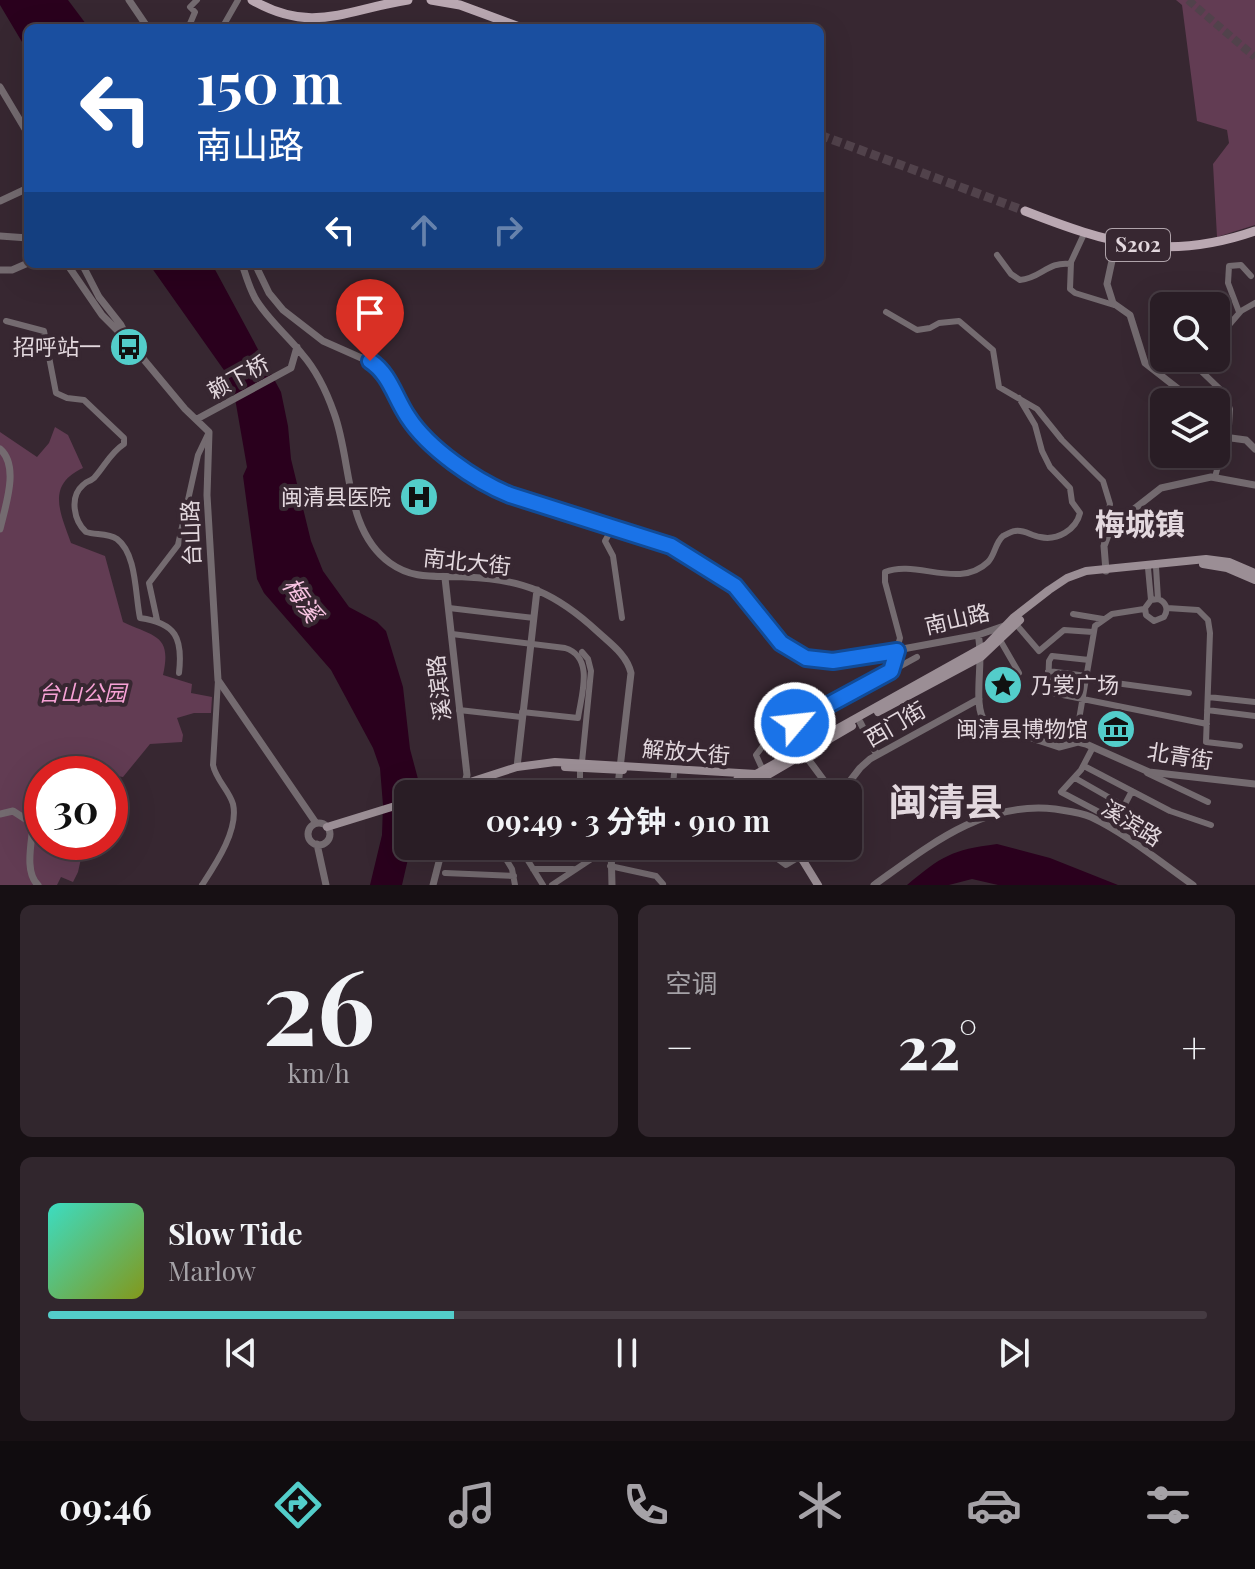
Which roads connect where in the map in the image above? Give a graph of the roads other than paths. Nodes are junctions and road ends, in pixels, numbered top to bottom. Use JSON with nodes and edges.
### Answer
{"nodes":[{"id":1,"x":129,"y":0,"type":"edge"},
{"id":2,"x":197,"y":0,"type":"edge"},
{"id":3,"x":238,"y":0,"type":"edge"},
{"id":4,"x":252,"y":0,"type":"edge"},
{"id":5,"x":408,"y":0,"type":"edge"},
{"id":6,"x":431,"y":0,"type":"edge"},
{"id":7,"x":145,"y":24,"type":"edge"},
{"id":8,"x":190,"y":24,"type":"edge"},
{"id":9,"x":224,"y":24,"type":"edge"},
{"id":10,"x":511,"y":24,"type":"edge"},
{"id":11,"x":0,"y":87,"type":"edge"},
{"id":12,"x":24,"y":127,"type":"edge"},
{"id":13,"x":24,"y":190,"type":"edge"},
{"id":14,"x":0,"y":201,"type":"edge"},
{"id":15,"x":1025,"y":211,"type":"tunnel mouth"},
{"id":16,"x":1255,"y":231,"type":"edge"},
{"id":17,"x":1084,"y":234,"type":"junction"},
{"id":18,"x":0,"y":236,"type":"edge"},
{"id":19,"x":24,"y":238,"type":"edge"},
{"id":20,"x":1116,"y":242,"type":"junction"},
{"id":21,"x":997,"y":255,"type":"dead end"},
{"id":22,"x":1071,"y":264,"type":"junction"},
{"id":23,"x":24,"y":265,"type":"edge"},
{"id":24,"x":70,"y":268,"type":"edge"},
{"id":25,"x":84,"y":268,"type":"edge"},
{"id":26,"x":244,"y":268,"type":"edge"},
{"id":27,"x":257,"y":268,"type":"edge"},
{"id":28,"x":0,"y":270,"type":"edge"},
{"id":29,"x":1251,"y":276,"type":"dead end"},
{"id":30,"x":1255,"y":303,"type":"edge"},
{"id":31,"x":1114,"y":305,"type":"junction"},
{"id":32,"x":886,"y":312,"type":"dead end"},
{"id":33,"x":1239,"y":312,"type":"junction"},
{"id":34,"x":6,"y":321,"type":"dead end"},
{"id":35,"x":1230,"y":323,"type":"edge"},
{"id":36,"x":130,"y":343,"type":"junction"},
{"id":37,"x":297,"y":347,"type":"junction"},
{"id":38,"x":311,"y":365,"type":"junction"},
{"id":39,"x":288,"y":369,"type":"junction"},
{"id":40,"x":1202,"y":372,"type":"edge"},
{"id":41,"x":1177,"y":388,"type":"edge"},
{"id":42,"x":1219,"y":388,"type":"edge"},
{"id":43,"x":1019,"y":398,"type":"junction"},
{"id":44,"x":197,"y":419,"type":"junction"},
{"id":45,"x":209,"y":432,"type":"junction"},
{"id":46,"x":1230,"y":439,"type":"edge"},
{"id":47,"x":0,"y":449,"type":"edge"},
{"id":48,"x":1255,"y":449,"type":"edge"},
{"id":49,"x":1218,"y":468,"type":"edge"},
{"id":50,"x":1215,"y":477,"type":"junction"},
{"id":51,"x":1255,"y":485,"type":"edge"},
{"id":52,"x":613,"y":527,"type":"junction"},
{"id":53,"x":0,"y":529,"type":"edge"},
{"id":54,"x":1104,"y":546,"type":"junction"},
{"id":55,"x":1152,"y":568,"type":"junction"},
{"id":56,"x":1106,"y":570,"type":"junction"},
{"id":57,"x":1255,"y":573,"type":"edge"},
{"id":58,"x":445,"y":578,"type":"junction"},
{"id":59,"x":1255,"y":580,"type":"edge"},
{"id":60,"x":537,"y":590,"type":"junction"},
{"id":61,"x":1154,"y":599,"type":"junction"},
{"id":62,"x":449,"y":608,"type":"junction"},
{"id":63,"x":1167,"y":608,"type":"junction"},
{"id":64,"x":1144,"y":609,"type":"junction"},
{"id":65,"x":1073,"y":614,"type":"dead end"},
{"id":66,"x":534,"y":618,"type":"junction"},
{"id":67,"x":622,"y":618,"type":"dead end"},
{"id":68,"x":1103,"y":619,"type":"junction"},
{"id":69,"x":157,"y":620,"type":"junction"},
{"id":70,"x":1015,"y":623,"type":"junction"},
{"id":71,"x":1004,"y":626,"type":"junction"},
{"id":72,"x":1093,"y":632,"type":"junction"},
{"id":73,"x":452,"y":634,"type":"junction"},
{"id":74,"x":978,"y":635,"type":"junction"},
{"id":75,"x":1000,"y":640,"type":"junction"},
{"id":76,"x":530,"y":644,"type":"junction"},
{"id":77,"x":897,"y":651,"type":"junction"},
{"id":78,"x":582,"y":652,"type":"dead end"},
{"id":79,"x":981,"y":653,"type":"junction"},
{"id":80,"x":917,"y":657,"type":"dead end"},
{"id":81,"x":1089,"y":660,"type":"junction"},
{"id":82,"x":891,"y":671,"type":"junction"},
{"id":83,"x":1048,"y":671,"type":"junction"},
{"id":84,"x":179,"y":673,"type":"dead end"},
{"id":85,"x":1019,"y":673,"type":"dead end"},
{"id":86,"x":1086,"y":678,"type":"junction"},
{"id":87,"x":218,"y":680,"type":"junction"},
{"id":88,"x":1189,"y":693,"type":"dead end"},
{"id":89,"x":1208,"y":697,"type":"junction"},
{"id":90,"x":979,"y":699,"type":"junction"},
{"id":91,"x":1084,"y":699,"type":"junction"},
{"id":92,"x":1255,"y":702,"type":"edge"},
{"id":93,"x":459,"y":710,"type":"junction"},
{"id":94,"x":1207,"y":710,"type":"junction"},
{"id":95,"x":522,"y":714,"type":"junction"},
{"id":96,"x":1255,"y":716,"type":"edge"},
{"id":97,"x":860,"y":722,"type":"junction"},
{"id":98,"x":1207,"y":724,"type":"junction"},
{"id":99,"x":1075,"y":743,"type":"junction"},
{"id":100,"x":1240,"y":746,"type":"dead end"},
{"id":101,"x":1093,"y":747,"type":"junction"},
{"id":102,"x":805,"y":755,"type":"junction"},
{"id":103,"x":877,"y":755,"type":"junction"},
{"id":104,"x":581,"y":764,"type":"junction"},
{"id":105,"x":761,"y":766,"type":"dead end"},
{"id":106,"x":1084,"y":766,"type":"junction"},
{"id":107,"x":517,"y":767,"type":"junction"},
{"id":108,"x":621,"y":767,"type":"junction"},
{"id":109,"x":1137,"y":768,"type":"junction"},
{"id":110,"x":674,"y":774,"type":"junction"},
{"id":111,"x":753,"y":778,"type":"junction"},
{"id":112,"x":1075,"y":778,"type":"junction"},
{"id":113,"x":466,"y":780,"type":"edge"},
{"id":114,"x":486,"y":780,"type":"edge"},
{"id":115,"x":496,"y":780,"type":"edge"},
{"id":116,"x":580,"y":780,"type":"edge"},
{"id":117,"x":619,"y":780,"type":"edge"},
{"id":118,"x":673,"y":780,"type":"edge"},
{"id":119,"x":826,"y":780,"type":"edge"},
{"id":120,"x":849,"y":780,"type":"edge"},
{"id":121,"x":1255,"y":784,"type":"edge"},
{"id":122,"x":1132,"y":791,"type":"junction"},
{"id":123,"x":1208,"y":802,"type":"dead end"},
{"id":124,"x":1124,"y":806,"type":"junction"},
{"id":125,"x":394,"y":808,"type":"edge"},
{"id":126,"x":0,"y":814,"type":"edge"},
{"id":127,"x":316,"y":823,"type":"junction"},
{"id":128,"x":1211,"y":825,"type":"dead end"},
{"id":129,"x":328,"y":829,"type":"junction"},
{"id":130,"x":317,"y":844,"type":"junction"},
{"id":131,"x":439,"y":860,"type":"edge"},
{"id":132,"x":507,"y":860,"type":"edge"},
{"id":133,"x":528,"y":860,"type":"edge"},
{"id":134,"x":590,"y":860,"type":"edge"},
{"id":135,"x":610,"y":860,"type":"edge"},
{"id":136,"x":803,"y":860,"type":"edge"},
{"id":137,"x":610,"y":866,"type":"junction"},
{"id":138,"x":533,"y":869,"type":"junction"},
{"id":139,"x":577,"y":869,"type":"junction"},
{"id":140,"x":445,"y":873,"type":"dead end"},
{"id":141,"x":514,"y":876,"type":"junction"},
{"id":142,"x":663,"y":884,"type":"edge"},
{"id":143,"x":38,"y":885,"type":"edge"},
{"id":144,"x":202,"y":885,"type":"edge"},
{"id":145,"x":326,"y":885,"type":"edge"},
{"id":146,"x":433,"y":885,"type":"edge"},
{"id":147,"x":515,"y":885,"type":"edge"},
{"id":148,"x":543,"y":885,"type":"edge"},
{"id":149,"x":552,"y":885,"type":"edge"},
{"id":150,"x":612,"y":885,"type":"edge"},
{"id":151,"x":818,"y":885,"type":"edge"},
{"id":152,"x":874,"y":885,"type":"edge"},
{"id":153,"x":1193,"y":885,"type":"edge"}],
"edges":[{"from":1,"to":7,"type":"street"},
{"from":2,"to":8,"type":"street"},
{"from":3,"to":9,"type":"street"},
{"from":4,"to":5,"type":"main road"},
{"from":6,"to":10,"type":"main road"},
{"from":11,"to":12,"type":"street"},
{"from":13,"to":14,"type":"street"},
{"from":15,"to":17,"type":"main road","number":"S202"},
{"from":16,"to":20,"type":"main road","number":"S202"},
{"from":17,"to":20,"type":"main road","number":"S202"},
{"from":17,"to":22,"type":"street"},
{"from":18,"to":19,"type":"street"},
{"from":20,"to":31,"type":"street"},
{"from":21,"to":22,"type":"street"},
{"from":22,"to":31,"type":"street"},
{"from":23,"to":28,"type":"street"},
{"from":24,"to":36,"type":"street"},
{"from":25,"to":36,"type":"street"},
{"from":26,"to":37,"type":"street","name":"南北大街"},
{"from":27,"to":52,"type":"street","name":"南山路"},
{"from":29,"to":33,"type":"street"},
{"from":30,"to":33,"type":"street"},
{"from":31,"to":41,"type":"street"},
{"from":32,"to":43,"type":"street"},
{"from":33,"to":35,"type":"street"},
{"from":34,"to":69,"type":"street"},
{"from":36,"to":44,"type":"street"},
{"from":37,"to":38,"type":"street","name":"南北大街"},
{"from":37,"to":39,"type":"street"},
{"from":38,"to":39,"type":"street"},
{"from":38,"to":58,"type":"street","name":"南北大街"},
{"from":39,"to":44,"type":"street","name":"赖下桥"},
{"from":40,"to":42,"type":"street"},
{"from":43,"to":54,"type":"street"},
{"from":43,"to":77,"type":"street"},
{"from":44,"to":45,"type":"street"},
{"from":45,"to":69,"type":"street"},
{"from":45,"to":87,"type":"street","name":"台山路"},
{"from":46,"to":48,"type":"street"},
{"from":47,"to":53,"type":"street"},
{"from":49,"to":50,"type":"street"},
{"from":50,"to":51,"type":"street"},
{"from":50,"to":54,"type":"street"},
{"from":52,"to":67,"type":"street"},
{"from":52,"to":77,"type":"street","name":"南山路"},
{"from":54,"to":56,"type":"street"},
{"from":55,"to":56,"type":"main road","name":"解放大街"},
{"from":55,"to":59,"type":"main road","name":"解放大街"},
{"from":55,"to":61,"type":"street"},
{"from":56,"to":57,"type":"main road","name":"解放大街"},
{"from":56,"to":70,"type":"main road","name":"解放大街"},
{"from":56,"to":71,"type":"main road","name":"解放大街"},
{"from":58,"to":60,"type":"street","name":"南北大街"},
{"from":58,"to":62,"type":"street","name":"溪滨路"},
{"from":60,"to":66,"type":"street"},
{"from":60,"to":108,"type":"street","name":"南北大街"},
{"from":61,"to":63,"type":"street"},
{"from":61,"to":64,"type":"street"},
{"from":62,"to":66,"type":"street"},
{"from":62,"to":73,"type":"street","name":"溪滨路"},
{"from":63,"to":64,"type":"street"},
{"from":63,"to":89,"type":"street"},
{"from":64,"to":68,"type":"street"},
{"from":65,"to":68,"type":"street"},
{"from":66,"to":76,"type":"street"},
{"from":68,"to":72,"type":"street"},
{"from":69,"to":84,"type":"street"},
{"from":70,"to":72,"type":"street"},
{"from":70,"to":75,"type":"main road","name":"解放大街"},
{"from":71,"to":74,"type":"street","name":"南山路"},
{"from":71,"to":79,"type":"main road","name":"解放大街"},
{"from":72,"to":81,"type":"street"},
{"from":73,"to":76,"type":"street"},
{"from":73,"to":93,"type":"street","name":"溪滨路"},
{"from":74,"to":77,"type":"street","name":"南山路"},
{"from":74,"to":79,"type":"street"},
{"from":75,"to":79,"type":"main road","name":"解放大街"},
{"from":75,"to":85,"type":"street"},
{"from":76,"to":95,"type":"street"},
{"from":76,"to":95,"type":"street"},
{"from":77,"to":82,"type":"street"},
{"from":78,"to":104,"type":"street"},
{"from":79,"to":90,"type":"street"},
{"from":79,"to":97,"type":"main road","name":"解放大街"},
{"from":79,"to":111,"type":"main road","name":"解放大街"},
{"from":80,"to":82,"type":"street"},
{"from":81,"to":83,"type":"street"},
{"from":81,"to":86,"type":"street"},
{"from":82,"to":105,"type":"street"},
{"from":83,"to":86,"type":"street"},
{"from":83,"to":91,"type":"street"},
{"from":86,"to":88,"type":"street"},
{"from":86,"to":91,"type":"street"},
{"from":87,"to":127,"type":"street"},
{"from":87,"to":144,"type":"street"},
{"from":89,"to":92,"type":"street"},
{"from":89,"to":94,"type":"street"},
{"from":90,"to":99,"type":"street","name":"北青街"},
{"from":90,"to":103,"type":"street","name":"西门街"},
{"from":91,"to":98,"type":"street"},
{"from":91,"to":99,"type":"street"},
{"from":93,"to":95,"type":"street"},
{"from":93,"to":113,"type":"street","name":"溪滨路"},
{"from":94,"to":96,"type":"street"},
{"from":94,"to":98,"type":"street"},
{"from":95,"to":107,"type":"street"},
{"from":97,"to":102,"type":"main road","name":"解放大街"},
{"from":97,"to":103,"type":"street"},
{"from":98,"to":100,"type":"street"},
{"from":99,"to":101,"type":"street","name":"北青街"},
{"from":101,"to":106,"type":"street"},
{"from":101,"to":109,"type":"street","name":"北青街"},
{"from":102,"to":111,"type":"main road","name":"解放大街"},
{"from":102,"to":119,"type":"street"},
{"from":103,"to":120,"type":"street","name":"西门街"},
{"from":104,"to":107,"type":"main road","name":"解放大街"},
{"from":104,"to":108,"type":"main road","name":"解放大街"},
{"from":104,"to":115,"type":"main road","name":"解放大街"},
{"from":104,"to":116,"type":"street"},
{"from":106,"to":112,"type":"street"},
{"from":106,"to":122,"type":"street"},
{"from":107,"to":114,"type":"main road","name":"解放大街"},
{"from":108,"to":110,"type":"main road","name":"解放大街"},
{"from":108,"to":111,"type":"main road","name":"解放大街"},
{"from":108,"to":117,"type":"street","name":"南北大街"},
{"from":109,"to":121,"type":"street","name":"北青街"},
{"from":109,"to":123,"type":"street"},
{"from":110,"to":111,"type":"main road","name":"解放大街"},
{"from":110,"to":118,"type":"street"},
{"from":112,"to":124,"type":"street"},
{"from":112,"to":124,"type":"street"},
{"from":122,"to":124,"type":"street"},
{"from":122,"to":128,"type":"street"},
{"from":125,"to":129,"type":"main road"},
{"from":126,"to":143,"type":"street"},
{"from":127,"to":129,"type":"street"},
{"from":127,"to":130,"type":"street"},
{"from":129,"to":130,"type":"street"},
{"from":130,"to":145,"type":"street"},
{"from":131,"to":146,"type":"street"},
{"from":132,"to":141,"type":"street"},
{"from":133,"to":138,"type":"street"},
{"from":134,"to":139,"type":"street"},
{"from":135,"to":137,"type":"street"},
{"from":136,"to":151,"type":"main road"},
{"from":137,"to":142,"type":"street"},
{"from":137,"to":150,"type":"street"},
{"from":138,"to":139,"type":"street"},
{"from":138,"to":148,"type":"street"},
{"from":139,"to":149,"type":"street"},
{"from":140,"to":141,"type":"street"},
{"from":141,"to":147,"type":"street"},
{"from":152,"to":153,"type":"street","name":"溪滨路"}]}
